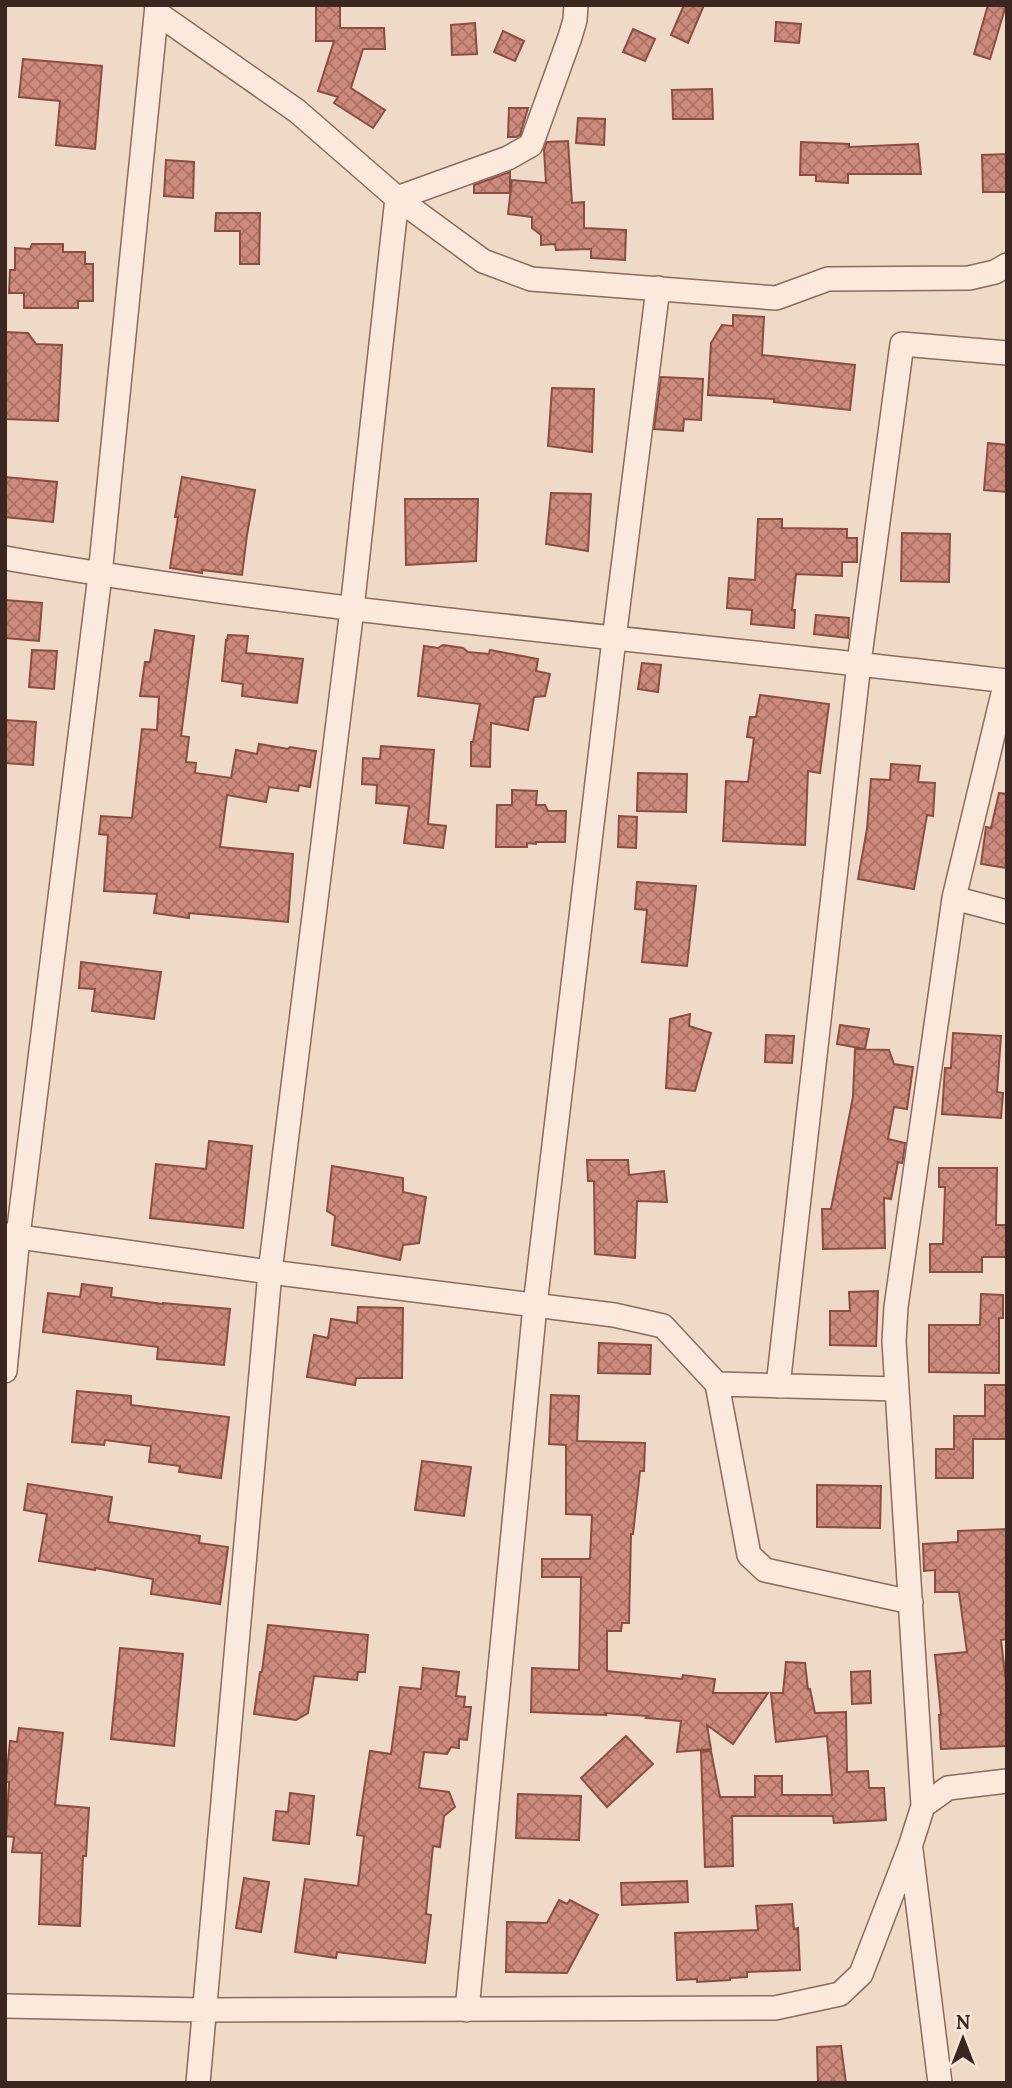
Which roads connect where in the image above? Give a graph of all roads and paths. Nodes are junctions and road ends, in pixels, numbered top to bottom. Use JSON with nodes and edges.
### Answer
{"nodes":[{"id":1,"x":576,"y":5,"type":"edge"},
{"id":2,"x":157,"y":9,"type":"edge"},
{"id":3,"x":397,"y":198,"type":"junction"},
{"id":4,"x":1007,"y":265,"type":"edge"},
{"id":5,"x":658,"y":288,"type":"junction"},
{"id":6,"x":1007,"y":353,"type":"edge"},
{"id":7,"x":5,"y":558,"type":"edge"},
{"id":8,"x":100,"y":575,"type":"junction"},
{"id":9,"x":352,"y":609,"type":"junction"},
{"id":10,"x":614,"y":639,"type":"junction"},
{"id":11,"x":859,"y":663,"type":"junction"},
{"id":12,"x":1006,"y":681,"type":"edge"},
{"id":13,"x":954,"y":898,"type":"junction"},
{"id":14,"x":1007,"y":912,"type":"edge"},
{"id":15,"x":11,"y":1236,"type":"edge"},
{"id":16,"x":270,"y":1272,"type":"junction"},
{"id":17,"x":535,"y":1305,"type":"junction"},
{"id":18,"x":5,"y":1371,"type":"edge"},
{"id":19,"x":717,"y":1384,"type":"junction"},
{"id":20,"x":778,"y":1386,"type":"junction"},
{"id":21,"x":897,"y":1390,"type":"junction"},
{"id":22,"x":911,"y":1602,"type":"junction"},
{"id":23,"x":1007,"y":1781,"type":"edge"},
{"id":24,"x":923,"y":1806,"type":"junction"},
{"id":25,"x":910,"y":1847,"type":"junction"},
{"id":26,"x":5,"y":2006,"type":"edge"},
{"id":27,"x":204,"y":2010,"type":"junction"},
{"id":28,"x":467,"y":2010,"type":"junction"},
{"id":29,"x":198,"y":2083,"type":"edge"},
{"id":30,"x":940,"y":2083,"type":"edge"}],
"edges":[{"from":1,"to":3,"type":"street"},
{"from":2,"to":3,"type":"street"},
{"from":2,"to":8,"type":"street"},
{"from":3,"to":5,"type":"street"},
{"from":3,"to":9,"type":"street"},
{"from":4,"to":5,"type":"street"},
{"from":5,"to":10,"type":"street"},
{"from":6,"to":11,"type":"street"},
{"from":7,"to":8,"type":"street"},
{"from":8,"to":9,"type":"street"},
{"from":8,"to":15,"type":"street"},
{"from":9,"to":10,"type":"street"},
{"from":9,"to":16,"type":"street"},
{"from":10,"to":11,"type":"street"},
{"from":10,"to":17,"type":"street"},
{"from":11,"to":12,"type":"street"},
{"from":11,"to":20,"type":"street"},
{"from":12,"to":13,"type":"street"},
{"from":13,"to":14,"type":"street"},
{"from":13,"to":21,"type":"street"},
{"from":15,"to":16,"type":"street"},
{"from":15,"to":18,"type":"street"},
{"from":16,"to":17,"type":"street"},
{"from":16,"to":27,"type":"street"},
{"from":17,"to":19,"type":"street"},
{"from":17,"to":28,"type":"street"},
{"from":19,"to":20,"type":"street"},
{"from":19,"to":22,"type":"street"},
{"from":20,"to":21,"type":"street"},
{"from":21,"to":22,"type":"street"},
{"from":22,"to":24,"type":"street"},
{"from":23,"to":24,"type":"street"},
{"from":24,"to":25,"type":"street"},
{"from":25,"to":28,"type":"street"},
{"from":25,"to":30,"type":"street"},
{"from":26,"to":27,"type":"street"},
{"from":27,"to":28,"type":"street"},
{"from":27,"to":29,"type":"street"}]}
